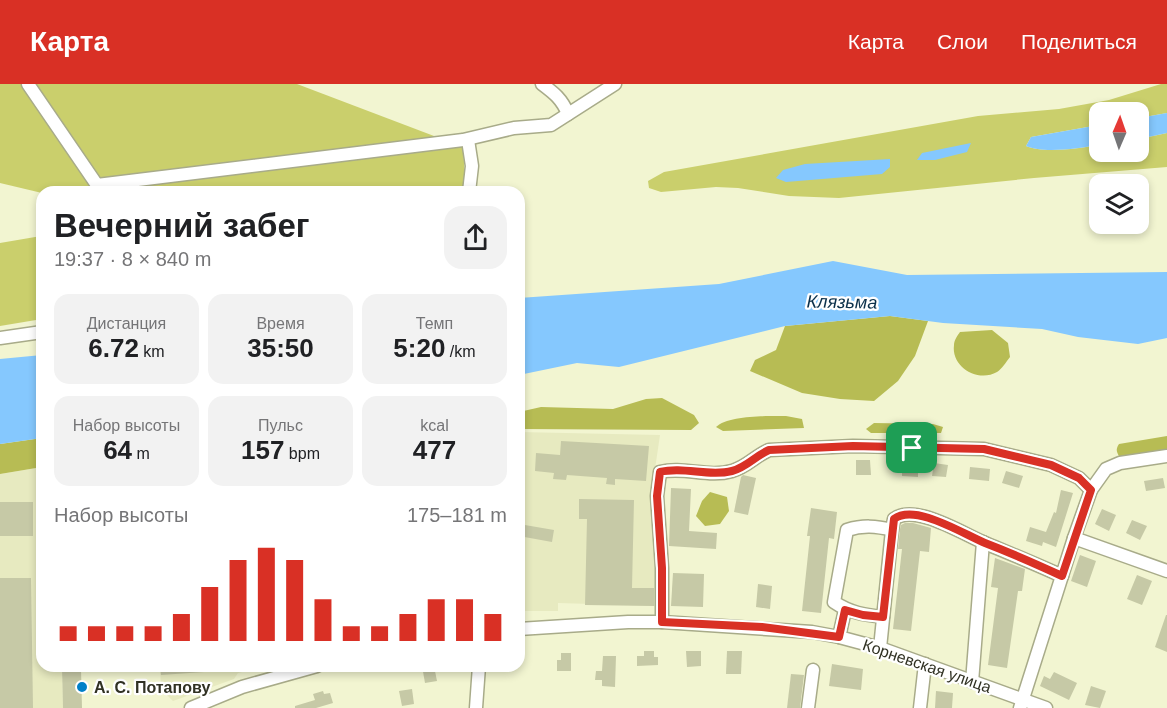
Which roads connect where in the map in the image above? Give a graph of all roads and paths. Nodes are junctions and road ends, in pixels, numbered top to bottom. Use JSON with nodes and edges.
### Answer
{"nodes":[{"id":1,"x":28,"y":84,"type":"edge"},
{"id":2,"x":542,"y":84,"type":"edge"},
{"id":3,"x":615,"y":84,"type":"edge"},
{"id":4,"x":568,"y":114,"type":"junction"},
{"id":5,"x":466,"y":140,"type":"junction"},
{"id":6,"x":96,"y":186,"type":"edge"},
{"id":7,"x":112,"y":186,"type":"edge"},
{"id":8,"x":470,"y":186,"type":"edge"},
{"id":9,"x":36,"y":333,"type":"edge"},
{"id":10,"x":0,"y":338,"type":"edge"},
{"id":11,"x":1167,"y":456,"type":"edge"},
{"id":12,"x":1091,"y":490,"type":"junction"},
{"id":13,"x":892,"y":530,"type":"junction"},
{"id":14,"x":1074,"y":538,"type":"junction"},
{"id":15,"x":983,"y":542,"type":"junction"},
{"id":16,"x":1167,"y":571,"type":"edge"},
{"id":17,"x":1062,"y":576,"type":"junction"},
{"id":18,"x":845,"y":610,"type":"junction"},
{"id":19,"x":883,"y":617,"type":"junction"},
{"id":20,"x":662,"y":622,"type":"junction"},
{"id":21,"x":525,"y":629,"type":"edge"},
{"id":22,"x":839,"y":637,"type":"junction"},
{"id":23,"x":880,"y":648,"type":"junction"},
{"id":24,"x":925,"y":664,"type":"junction"},
{"id":25,"x":813,"y":670,"type":"dead end"},
{"id":26,"x":296,"y":672,"type":"edge"},
{"id":27,"x":479,"y":672,"type":"edge"},
{"id":28,"x":972,"y":682,"type":"junction"},
{"id":29,"x":1022,"y":704,"type":"edge"},
{"id":30,"x":191,"y":708,"type":"edge"},
{"id":31,"x":476,"y":708,"type":"edge"},
{"id":32,"x":808,"y":708,"type":"edge"},
{"id":33,"x":920,"y":708,"type":"edge"},
{"id":34,"x":1046,"y":708,"type":"edge"}],
"edges":[{"from":1,"to":6,"type":"street"},
{"from":2,"to":4,"type":"street"},
{"from":3,"to":4,"type":"street"},
{"from":4,"to":5,"type":"street"},
{"from":5,"to":7,"type":"street"},
{"from":5,"to":8,"type":"street"},
{"from":9,"to":10,"type":"street"},
{"from":11,"to":12,"type":"street"},
{"from":12,"to":14,"type":"street"},
{"from":12,"to":20,"type":"street"},
{"from":13,"to":15,"type":"street"},
{"from":13,"to":18,"type":"street"},
{"from":13,"to":19,"type":"street"},
{"from":14,"to":16,"type":"street"},
{"from":14,"to":17,"type":"street"},
{"from":15,"to":17,"type":"street"},
{"from":15,"to":28,"type":"street"},
{"from":17,"to":29,"type":"street"},
{"from":18,"to":19,"type":"street"},
{"from":18,"to":22,"type":"street"},
{"from":19,"to":23,"type":"street"},
{"from":20,"to":21,"type":"street","name":"Корневская улица"},
{"from":20,"to":22,"type":"street","name":"Корневская улица"},
{"from":22,"to":23,"type":"street","name":"Корневская улица"},
{"from":23,"to":24,"type":"street","name":"Корневская улица"},
{"from":24,"to":28,"type":"street","name":"Корневская улица"},
{"from":24,"to":33,"type":"street"},
{"from":25,"to":32,"type":"street"},
{"from":26,"to":30,"type":"street"},
{"from":27,"to":31,"type":"street"},
{"from":28,"to":29,"type":"street","name":"Корневская улица"},
{"from":29,"to":34,"type":"street","name":"Корневская улица"}]}
